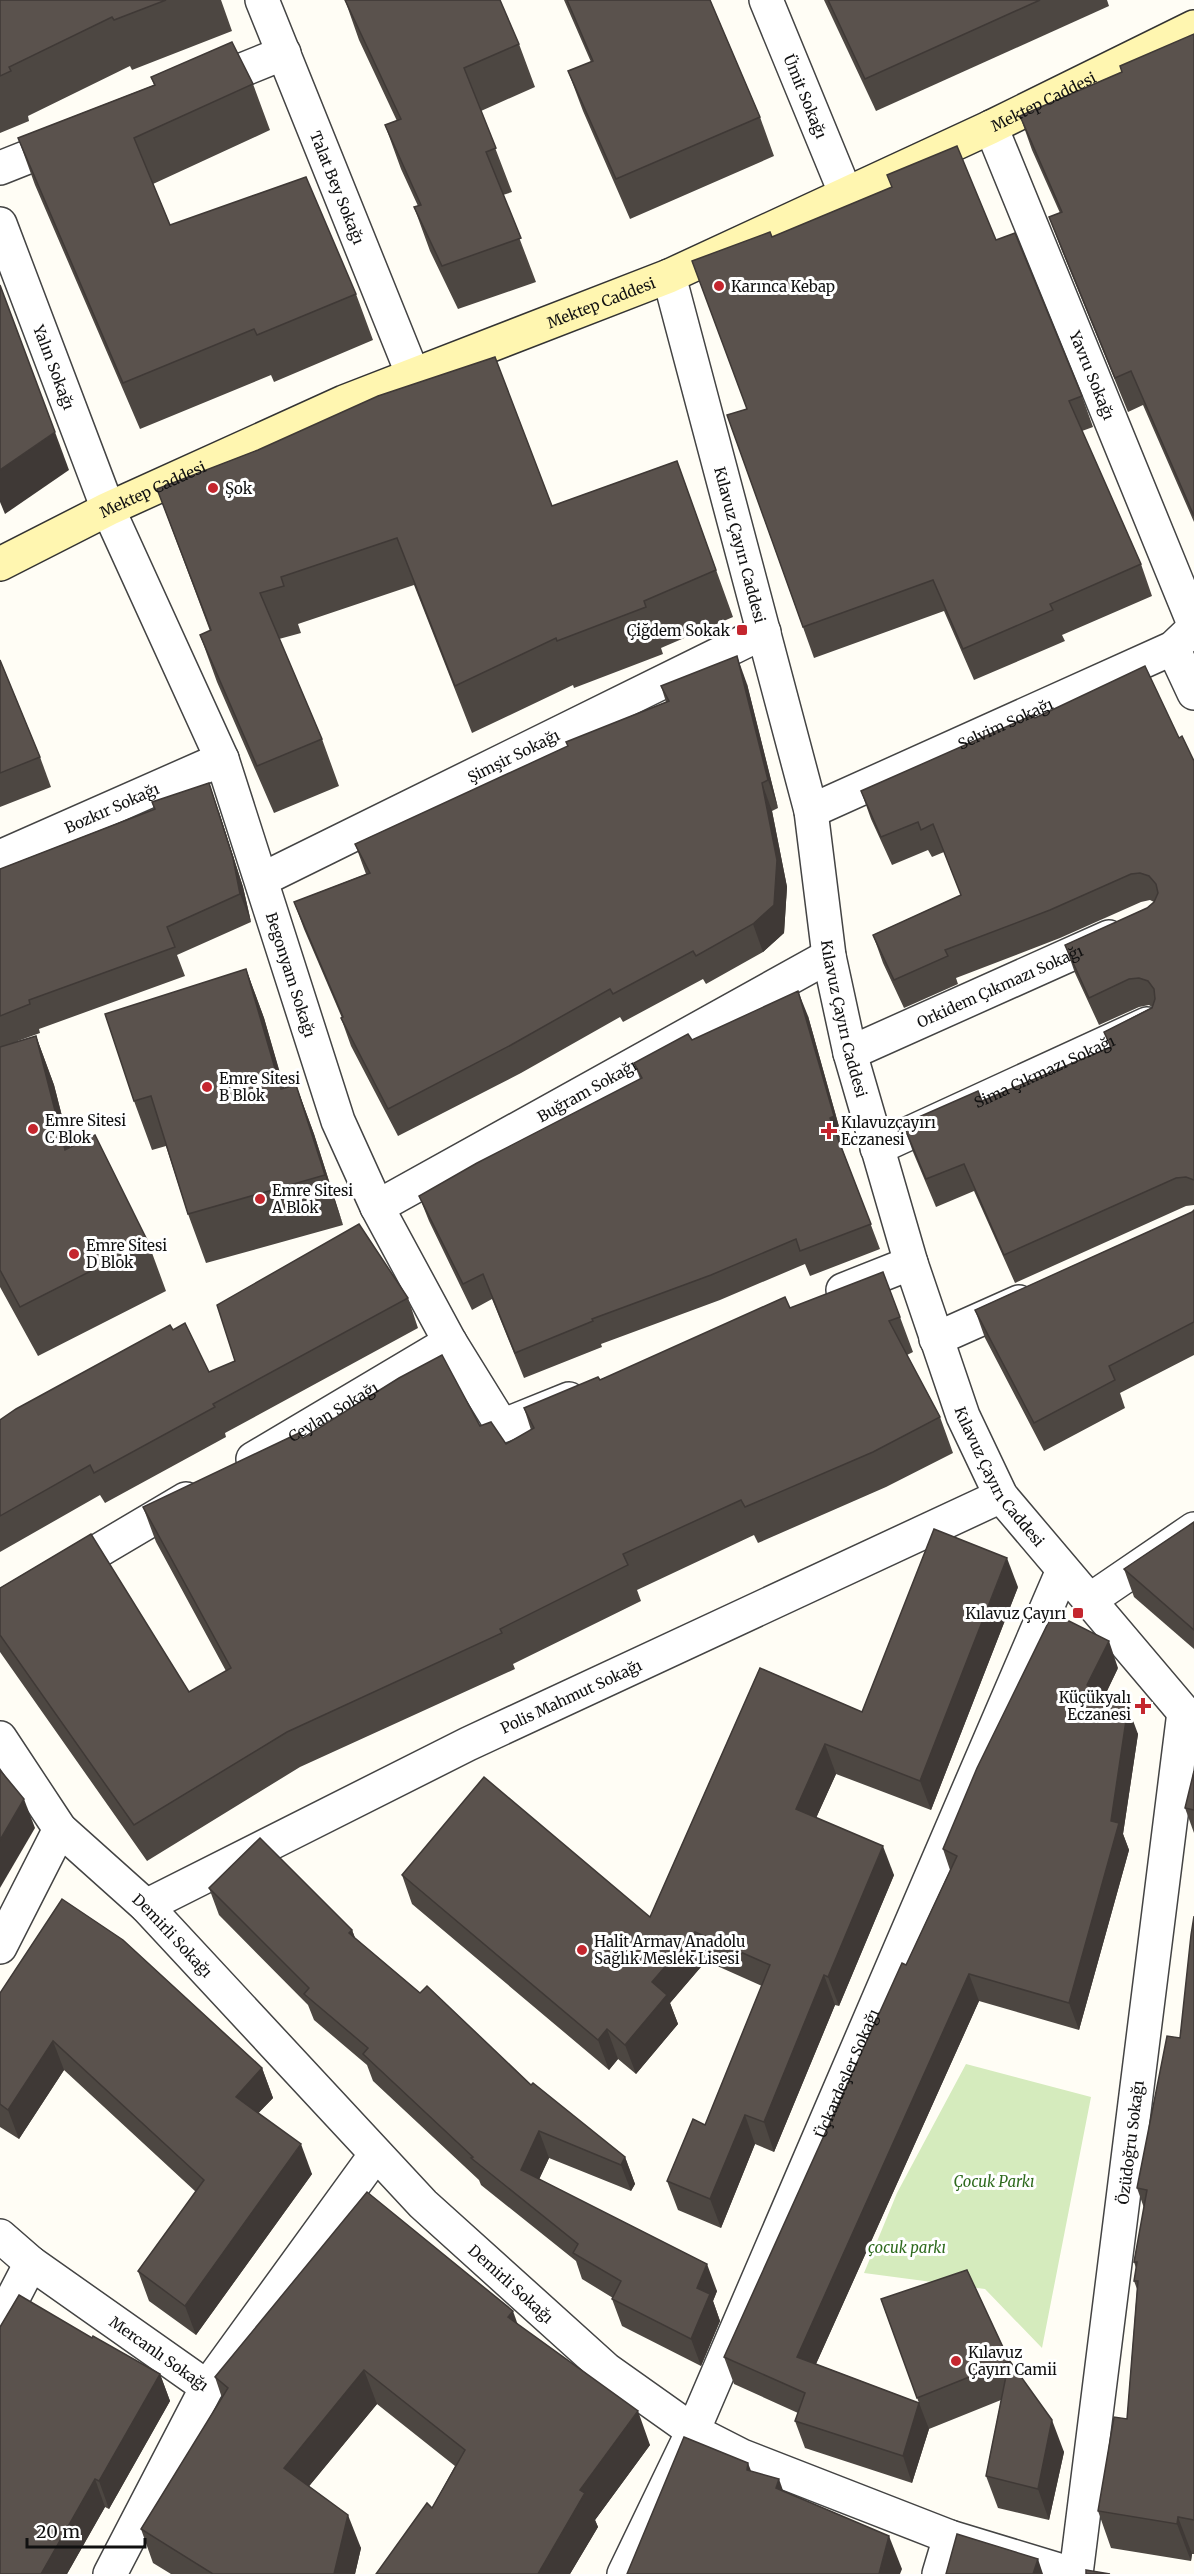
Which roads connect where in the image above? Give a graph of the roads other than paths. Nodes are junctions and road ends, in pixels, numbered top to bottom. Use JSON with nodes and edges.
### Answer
{"nodes":[{"id":1,"x":262,"y":0,"type":"edge"},
{"id":2,"x":766,"y":0,"type":"edge"},
{"id":3,"x":1194,"y":27,"type":"edge"},
{"id":4,"x":284,"y":53,"type":"junction"},
{"id":5,"x":174,"y":98,"type":"edge"},
{"id":6,"x":991,"y":127,"type":"junction"},
{"id":7,"x":98,"y":129,"type":"edge"},
{"id":8,"x":0,"y":168,"type":"edge"},
{"id":9,"x":845,"y":192,"type":"junction"},
{"id":10,"x":0,"y":224,"type":"edge"},
{"id":11,"x":669,"y":276,"type":"junction"},
{"id":12,"x":413,"y":375,"type":"junction"},
{"id":13,"x":108,"y":509,"type":"junction"},
{"id":14,"x":0,"y":564,"type":"edge"},
{"id":15,"x":764,"y":632,"type":"junction"},
{"id":16,"x":1187,"y":633,"type":"edge"},
{"id":17,"x":1194,"y":693,"type":"edge"},
{"id":18,"x":222,"y":759,"type":"junction"},
{"id":19,"x":811,"y":811,"type":"junction"},
{"id":20,"x":0,"y":857,"type":"edge"},
{"id":21,"x":263,"y":879,"type":"junction"},
{"id":22,"x":1138,"y":924,"type":"edge"},
{"id":23,"x":829,"y":956,"type":"junction"},
{"id":24,"x":1147,"y":1024,"type":"edge"},
{"id":25,"x":850,"y":1053,"type":"junction"},
{"id":26,"x":877,"y":1148,"type":"junction"},
{"id":27,"x":377,"y":1207,"type":"junction"},
{"id":28,"x":911,"y":1263,"type":"junction"},
{"id":29,"x":1043,"y":1291,"type":"edge"},
{"id":30,"x":812,"y":1302,"type":"edge"},
{"id":31,"x":936,"y":1339,"type":"junction"},
{"id":32,"x":450,"y":1342,"type":"junction"},
{"id":33,"x":602,"y":1386,"type":"edge"},
{"id":34,"x":1001,"y":1496,"type":"junction"},
{"id":35,"x":1194,"y":1529,"type":"edge"},
{"id":36,"x":1063,"y":1570,"type":"junction"},
{"id":37,"x":1090,"y":1600,"type":"junction"},
{"id":38,"x":0,"y":1610,"type":"edge"},
{"id":39,"x":1189,"y":1714,"type":"edge"},
{"id":40,"x":0,"y":1738,"type":"edge"},
{"id":41,"x":60,"y":1829,"type":"junction"},
{"id":42,"x":146,"y":1906,"type":"junction"},
{"id":43,"x":0,"y":1947,"type":"edge"},
{"id":44,"x":376,"y":2154,"type":"junction"},
{"id":45,"x":0,"y":2236,"type":"edge"},
{"id":46,"x":31,"y":2263,"type":"junction"},
{"id":47,"x":0,"y":2323,"type":"edge"},
{"id":48,"x":207,"y":2387,"type":"junction"},
{"id":49,"x":693,"y":2431,"type":"junction"},
{"id":50,"x":950,"y":2537,"type":"junction"},
{"id":51,"x":110,"y":2574,"type":"edge"},
{"id":52,"x":624,"y":2574,"type":"edge"},
{"id":53,"x":939,"y":2574,"type":"edge"},
{"id":54,"x":1074,"y":2574,"type":"edge"}],
"edges":[{"from":1,"to":4,"type":"street","name":"Talat Bey Sokağı"},
{"from":2,"to":9,"type":"street","name":"Ümit Sokağı"},
{"from":3,"to":6,"type":"street","name":"Mektep Caddesi"},
{"from":4,"to":5,"type":"street"},
{"from":4,"to":12,"type":"street","name":"Talat Bey Sokağı"},
{"from":6,"to":9,"type":"street","name":"Mektep Caddesi"},
{"from":6,"to":16,"type":"street","name":"Yavru Sokağı"},
{"from":7,"to":8,"type":"street"},
{"from":9,"to":11,"type":"street","name":"Mektep Caddesi"},
{"from":10,"to":13,"type":"street","name":"Yalın Sokağı"},
{"from":11,"to":12,"type":"street","name":"Mektep Caddesi"},
{"from":11,"to":15,"type":"street","name":"Kılavuz Çayırı Caddesi"},
{"from":12,"to":13,"type":"street","name":"Mektep Caddesi"},
{"from":13,"to":14,"type":"street","name":"Mektep Caddesi"},
{"from":13,"to":18,"type":"street","name":"Begonyam Sokağı"},
{"from":15,"to":19,"type":"street","name":"Kılavuz Çayırı Caddesi"},
{"from":15,"to":21,"type":"street","name":"Şimşir Sokağı"},
{"from":16,"to":17,"type":"street","name":"Yavru Sokağı"},
{"from":16,"to":19,"type":"street","name":"Selvim Sokağı"},
{"from":18,"to":20,"type":"street","name":"Bozkır Sokağı"},
{"from":18,"to":21,"type":"street","name":"Begonyam Sokağı"},
{"from":19,"to":23,"type":"street","name":"Kılavuz Çayırı Caddesi"},
{"from":21,"to":27,"type":"street","name":"Begonyam Sokağı"},
{"from":22,"to":25,"type":"street","name":"Orkidem Çıkmazı Sokağı"},
{"from":23,"to":25,"type":"street","name":"Kılavuz Çayırı Caddesi"},
{"from":23,"to":27,"type":"street","name":"Buğram Sokağı"},
{"from":24,"to":26,"type":"street","name":"Sima Çıkmazı Sokağı"},
{"from":25,"to":26,"type":"street","name":"Kılavuz Çayırı Caddesi"},
{"from":26,"to":28,"type":"street","name":"Kılavuz Çayırı Caddesi"},
{"from":27,"to":32,"type":"street","name":"Begonyam Sokağı"},
{"from":28,"to":30,"type":"street"},
{"from":28,"to":31,"type":"street","name":"Kılavuz Çayırı Caddesi"},
{"from":29,"to":31,"type":"street"},
{"from":31,"to":34,"type":"street","name":"Kılavuz Çayırı Caddesi"},
{"from":32,"to":33,"type":"street","name":"Begonyam Sokağı"},
{"from":32,"to":38,"type":"street","name":"Ceylan Sokağı"},
{"from":34,"to":36,"type":"street","name":"Kılavuz Çayırı Caddesi"},
{"from":34,"to":42,"type":"street","name":"Polis Mahmut Sokağı"},
{"from":35,"to":37,"type":"street"},
{"from":36,"to":37,"type":"street","name":"Kılavuz Çayırı Caddesi"},
{"from":36,"to":49,"type":"street","name":"Üçkardeşler Sokağı"},
{"from":37,"to":39,"type":"street","name":"Kılavuz Çayırı Caddesi"},
{"from":39,"to":54,"type":"street","name":"Özüdoğru Sokağı"},
{"from":40,"to":41,"type":"street","name":"Demirli Sokağı"},
{"from":41,"to":42,"type":"street","name":"Demirli Sokağı"},
{"from":41,"to":43,"type":"street"},
{"from":42,"to":44,"type":"street","name":"Demirli Sokağı"},
{"from":44,"to":48,"type":"street"},
{"from":44,"to":49,"type":"street","name":"Demirli Sokağı"},
{"from":45,"to":46,"type":"street","name":"Mercanlı Sokağı"},
{"from":46,"to":47,"type":"street"},
{"from":46,"to":48,"type":"street","name":"Mercanlı Sokağı"},
{"from":48,"to":51,"type":"street","name":"Mercanlı Sokağı"},
{"from":49,"to":50,"type":"street","name":"Demirli Sokağı"},
{"from":49,"to":52,"type":"street","name":"Üçkardeşler Sokağı"},
{"from":50,"to":53,"type":"street"},
{"from":50,"to":54,"type":"street","name":"Demirli Sokağı"}]}
